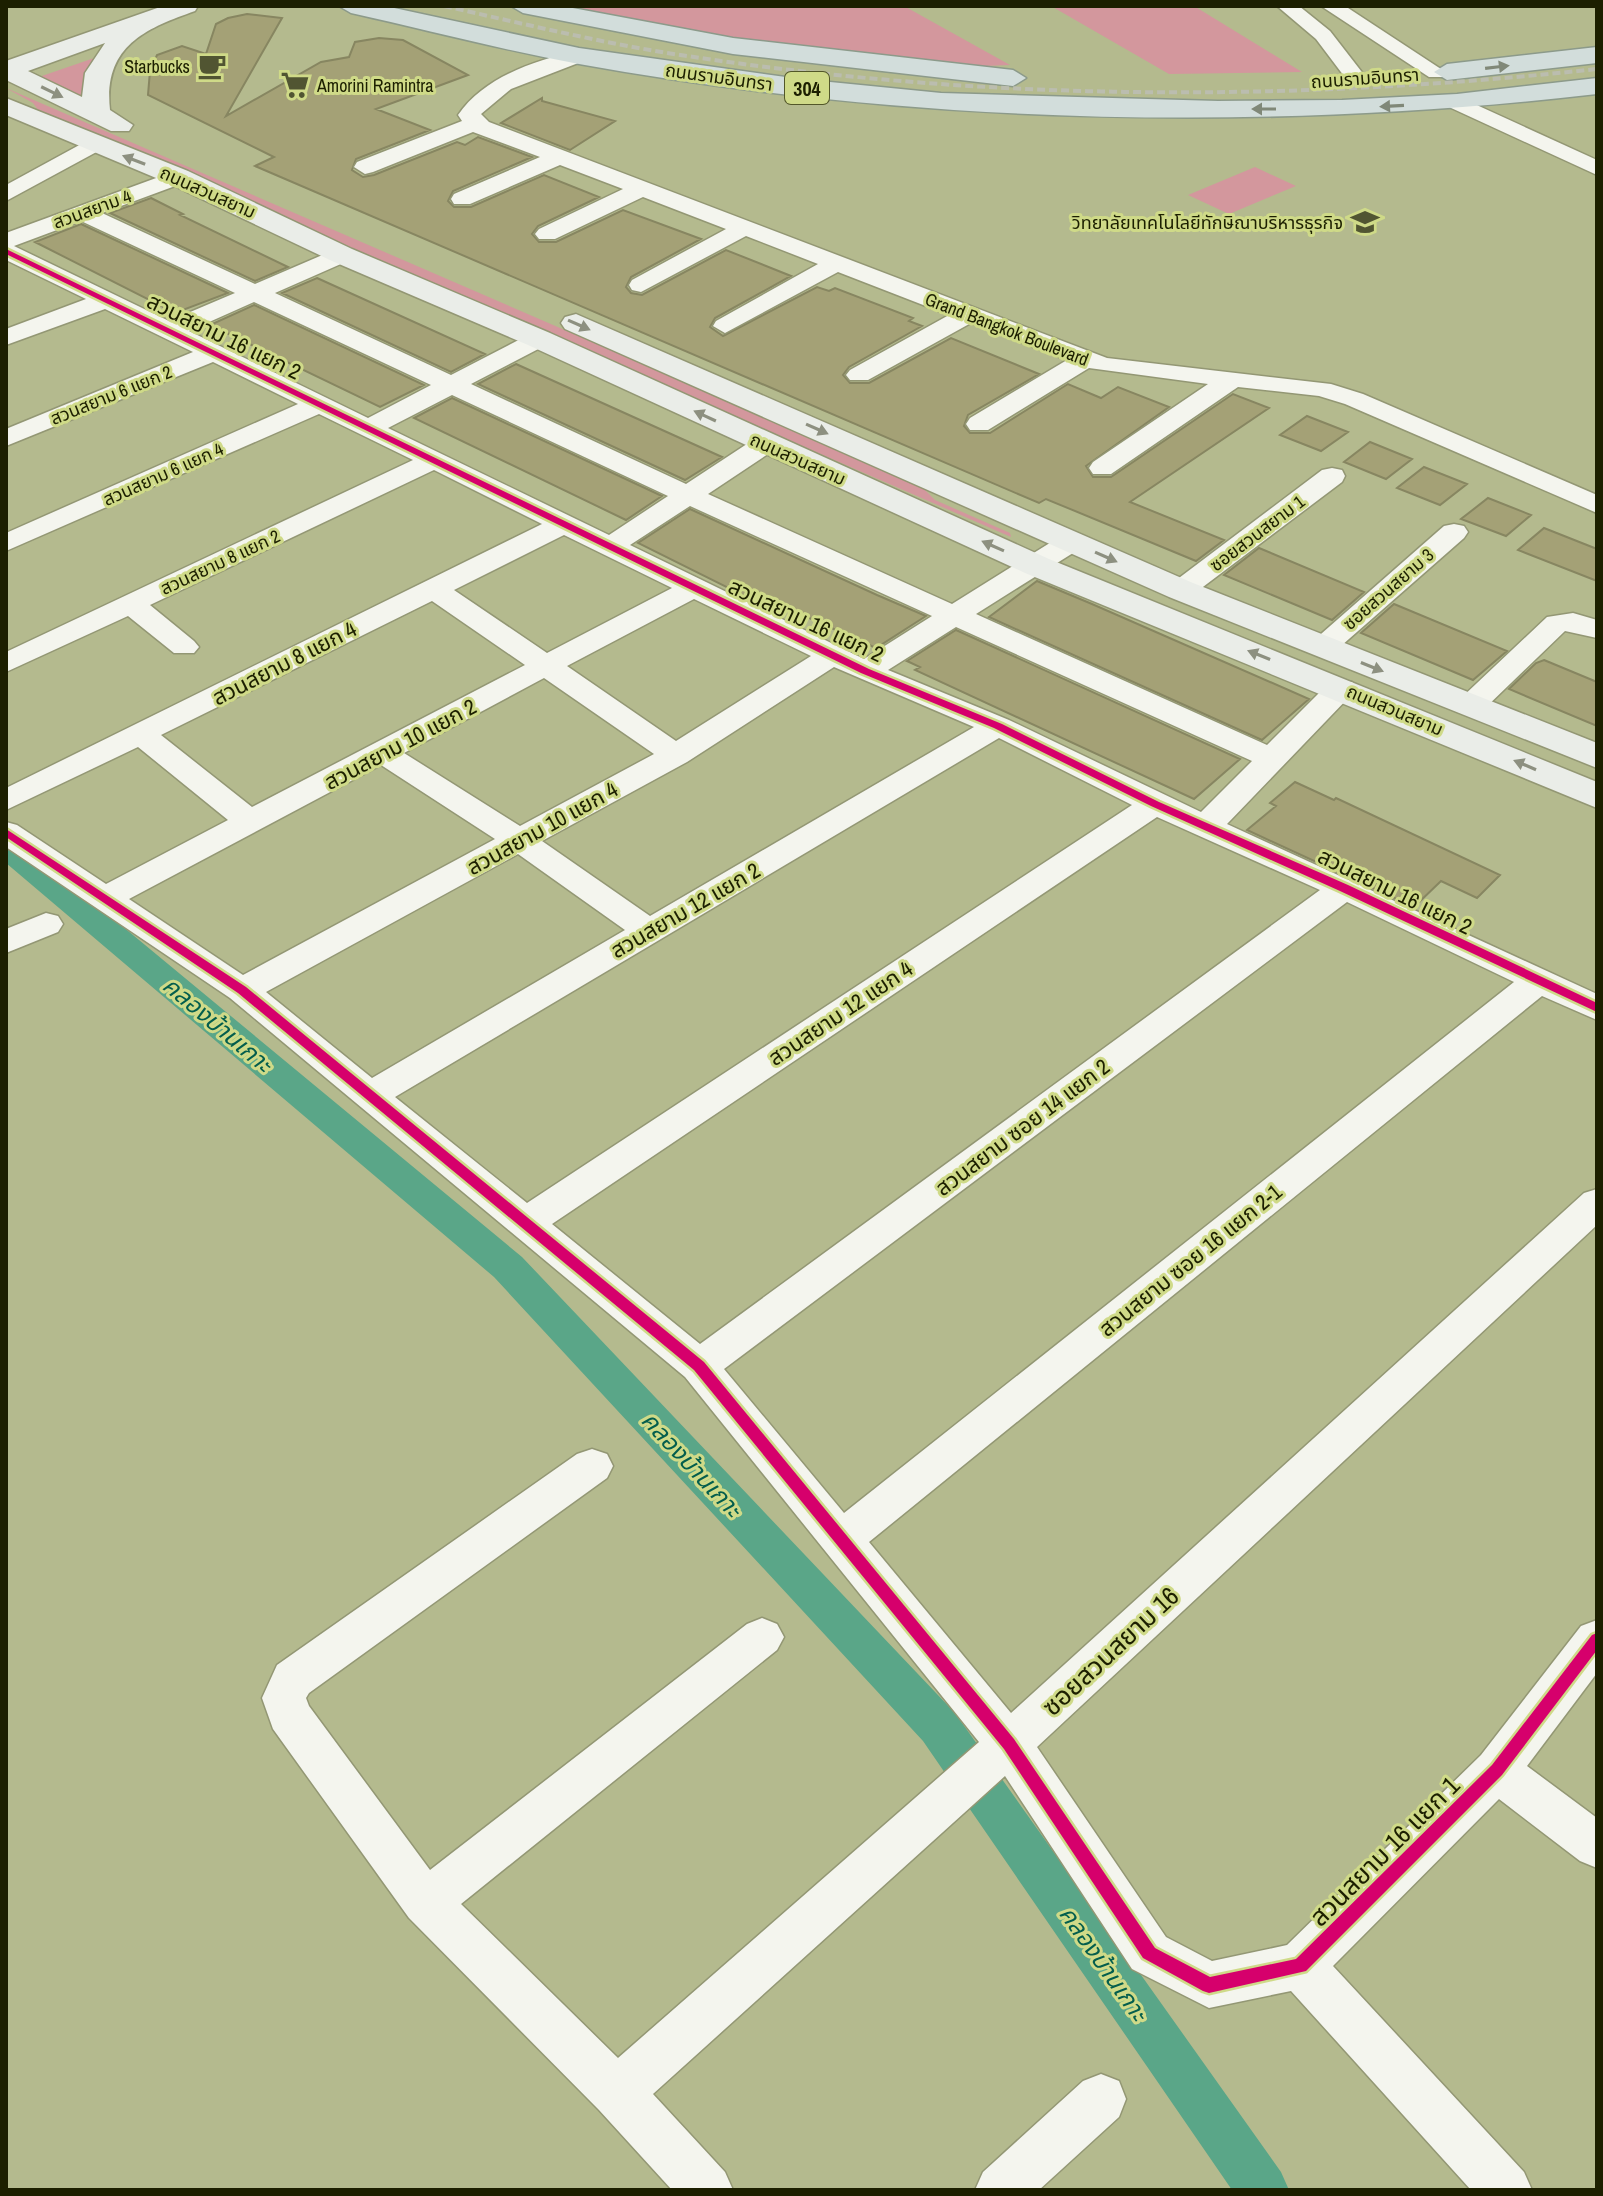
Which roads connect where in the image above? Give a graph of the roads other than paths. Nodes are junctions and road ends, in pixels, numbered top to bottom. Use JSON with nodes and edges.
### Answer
{"nodes":[{"id":1,"x":186,"y":6,"type":"edge"},
{"id":2,"x":351,"y":6,"type":"edge"},
{"id":3,"x":410,"y":6,"type":"edge"},
{"id":4,"x":523,"y":6,"type":"edge"},
{"id":5,"x":1287,"y":6,"type":"edge"},
{"id":6,"x":1331,"y":6,"type":"edge"},
{"id":7,"x":493,"y":9,"type":"dead end"},
{"id":8,"x":138,"y":14,"type":"edge"},
{"id":9,"x":6,"y":50,"type":"edge"},
{"id":10,"x":518,"y":52,"type":"junction"},
{"id":11,"x":1597,"y":55,"type":"edge"},
{"id":12,"x":579,"y":56,"type":"junction"},
{"id":13,"x":547,"y":66,"type":"junction"},
{"id":14,"x":6,"y":70,"type":"edge"},
{"id":15,"x":1436,"y":73,"type":"junction"},
{"id":16,"x":1357,"y":80,"type":"junction"},
{"id":17,"x":1326,"y":81,"type":"dead end"},
{"id":18,"x":1278,"y":83,"type":"dead end"},
{"id":19,"x":924,"y":85,"type":"junction"},
{"id":20,"x":1597,"y":86,"type":"edge"},
{"id":21,"x":498,"y":88,"type":"junction"},
{"id":22,"x":1088,"y":95,"type":"junction"},
{"id":23,"x":1457,"y":102,"type":"junction"},
{"id":24,"x":6,"y":106,"type":"edge"},
{"id":25,"x":476,"y":123,"type":"junction"},
{"id":26,"x":96,"y":129,"type":"junction"},
{"id":27,"x":6,"y":131,"type":"edge"},
{"id":28,"x":67,"y":133,"type":"junction"},
{"id":29,"x":559,"y":157,"type":"junction"},
{"id":30,"x":365,"y":167,"type":"dead end"},
{"id":31,"x":1597,"y":168,"type":"edge"},
{"id":32,"x":178,"y":177,"type":"junction"},
{"id":33,"x":642,"y":189,"type":"junction"},
{"id":34,"x":6,"y":194,"type":"edge"},
{"id":35,"x":462,"y":199,"type":"dead end"},
{"id":36,"x":83,"y":213,"type":"junction"},
{"id":37,"x":744,"y":228,"type":"junction"},
{"id":38,"x":547,"y":234,"type":"dead end"},
{"id":39,"x":355,"y":238,"type":"junction"},
{"id":40,"x":6,"y":241,"type":"edge"},
{"id":41,"x":6,"y":251,"type":"edge"},
{"id":42,"x":837,"y":263,"type":"junction"},
{"id":43,"x":641,"y":285,"type":"dead end"},
{"id":44,"x":253,"y":295,"type":"junction"},
{"id":45,"x":104,"y":301,"type":"junction"},
{"id":46,"x":969,"y":314,"type":"junction"},
{"id":47,"x":725,"y":326,"type":"dead end"},
{"id":48,"x":170,"y":330,"type":"junction"},
{"id":49,"x":6,"y":338,"type":"edge"},
{"id":50,"x":539,"y":339,"type":"junction"},
{"id":51,"x":216,"y":352,"type":"junction"},
{"id":52,"x":1086,"y":359,"type":"junction"},
{"id":53,"x":859,"y":375,"type":"dead end"},
{"id":54,"x":1233,"y":379,"type":"junction"},
{"id":55,"x":451,"y":385,"type":"junction"},
{"id":56,"x":320,"y":404,"type":"junction"},
{"id":57,"x":979,"y":424,"type":"dead end"},
{"id":58,"x":370,"y":427,"type":"junction"},
{"id":59,"x":6,"y":438,"type":"edge"},
{"id":60,"x":765,"y":444,"type":"junction"},
{"id":61,"x":434,"y":460,"type":"junction"},
{"id":62,"x":1102,"y":468,"type":"dead end"},
{"id":63,"x":1332,"y":476,"type":"dead end"},
{"id":64,"x":688,"y":495,"type":"junction"},
{"id":65,"x":1597,"y":505,"type":"edge"},
{"id":66,"x":562,"y":525,"type":"junction"},
{"id":67,"x":1454,"y":532,"type":"dead end"},
{"id":68,"x":1071,"y":542,"type":"junction"},
{"id":69,"x":6,"y":543,"type":"edge"},
{"id":70,"x":609,"y":547,"type":"junction"},
{"id":71,"x":1037,"y":566,"type":"junction"},
{"id":72,"x":693,"y":588,"type":"junction"},
{"id":73,"x":434,"y":589,"type":"junction"},
{"id":74,"x":1181,"y":590,"type":"junction"},
{"id":75,"x":131,"y":604,"type":"junction"},
{"id":76,"x":953,"y":615,"type":"junction"},
{"id":77,"x":1597,"y":629,"type":"edge"},
{"id":78,"x":184,"y":647,"type":"dead end"},
{"id":79,"x":1323,"y":647,"type":"junction"},
{"id":80,"x":835,"y":654,"type":"junction"},
{"id":81,"x":6,"y":663,"type":"edge"},
{"id":82,"x":547,"y":668,"type":"junction"},
{"id":83,"x":865,"y":671,"type":"junction"},
{"id":84,"x":1341,"y":688,"type":"junction"},
{"id":85,"x":1470,"y":706,"type":"junction"},
{"id":86,"x":998,"y":726,"type":"junction"},
{"id":87,"x":142,"y":735,"type":"junction"},
{"id":88,"x":383,"y":753,"type":"junction"},
{"id":89,"x":676,"y":755,"type":"junction"},
{"id":90,"x":1597,"y":756,"type":"edge"},
{"id":91,"x":1272,"y":759,"type":"junction"},
{"id":92,"x":1597,"y":796,"type":"edge"},
{"id":93,"x":6,"y":800,"type":"edge"},
{"id":94,"x":1155,"y":804,"type":"junction"},
{"id":95,"x":250,"y":822,"type":"junction"},
{"id":96,"x":1207,"y":825,"type":"junction"},
{"id":97,"x":6,"y":832,"type":"edge"},
{"id":98,"x":519,"y":840,"type":"junction"},
{"id":99,"x":1344,"y":888,"type":"junction"},
{"id":100,"x":105,"y":898,"type":"junction"},
{"id":101,"x":46,"y":924,"type":"dead end"},
{"id":102,"x":649,"y":931,"type":"junction"},
{"id":103,"x":6,"y":942,"type":"edge"},
{"id":104,"x":1537,"y":982,"type":"junction"},
{"id":105,"x":242,"y":990,"type":"junction"},
{"id":106,"x":1597,"y":1008,"type":"edge"},
{"id":107,"x":372,"y":1094,"type":"junction"},
{"id":108,"x":1597,"y":1203,"type":"edge"},
{"id":109,"x":525,"y":1223,"type":"junction"},
{"id":110,"x":699,"y":1366,"type":"junction"},
{"id":111,"x":592,"y":1466,"type":"dead end"},
{"id":112,"x":842,"y":1539,"type":"junction"},
{"id":113,"x":762,"y":1637,"type":"dead end"},
{"id":114,"x":1597,"y":1639,"type":"edge"},
{"id":115,"x":984,"y":1766,"type":"junction"},
{"id":116,"x":1497,"y":1770,"type":"junction"},
{"id":117,"x":1597,"y":1846,"type":"edge"},
{"id":118,"x":426,"y":1902,"type":"junction"},
{"id":119,"x":1300,"y":1966,"type":"junction"},
{"id":120,"x":617,"y":2092,"type":"junction"},
{"id":121,"x":1101,"y":2099,"type":"dead end"},
{"id":122,"x":707,"y":2190,"type":"edge"},
{"id":123,"x":1001,"y":2190,"type":"edge"},
{"id":124,"x":1506,"y":2190,"type":"edge"}],
"edges":[{"from":1,"to":8,"type":"street","name":"ถนนสวนสยาม"},
{"from":2,"to":10,"type":"highway","name":"ถนนรามอินทรา","number":"304"},
{"from":3,"to":19,"type":"highway","name":"ถนนรามอินทรา","number":"304"},
{"from":4,"to":22,"type":"highway","name":"ถนนรามอินทรา","number":"304"},
{"from":5,"to":16,"type":"street"},
{"from":6,"to":15,"type":"street"},
{"from":7,"to":19,"type":"highway","name":"ถนนรามอินทรา","number":"304"},
{"from":8,"to":9,"type":"street","name":"ถนนสวนสยาม"},
{"from":8,"to":14,"type":"street","name":"ถนนสวนสยาม"},
{"from":8,"to":26,"type":"street"},
{"from":10,"to":12,"type":"highway","name":"ถนนรามอินทรา","number":"304"},
{"from":10,"to":13,"type":"street"},
{"from":10,"to":21,"type":"street"},
{"from":15,"to":11,"type":"highway","name":"ถนนรามอินทรา","one_way":true},
{"from":12,"to":13,"type":"street"},
{"from":12,"to":22,"type":"highway","name":"ถนนรามอินทรา","number":"304"},
{"from":13,"to":21,"type":"street"},
{"from":14,"to":26,"type":"street","name":"ถนนสวนสยาม","one_way":true},
{"from":15,"to":16,"type":"highway","name":"ถนนรามอินทรา"},
{"from":16,"to":17,"type":"highway","name":"ถนนรามอินทรา"},
{"from":18,"to":22,"type":"highway","name":"ถนนรามอินทรา","number":"304"},
{"from":19,"to":22,"type":"highway","name":"ถนนรามอินทรา","number":"304"},
{"from":20,"to":23,"type":"highway","name":"ถนนรามอินทรา","number":"304"},
{"from":21,"to":25,"type":"street"},
{"from":23,"to":22,"type":"highway","name":"ถนนรามอินทรา","number":"304","one_way":true},
{"from":23,"to":31,"type":"street"},
{"from":24,"to":28,"type":"street","name":"ถนนสวนสยาม"},
{"from":25,"to":29,"type":"street","name":"Grand Bangkok Boulevard"},
{"from":25,"to":30,"type":"street"},
{"from":26,"to":28,"type":"street","name":"ถนนสวนสยาม"},
{"from":32,"to":26,"type":"street","name":"ถนนสวนสยาม","one_way":true},
{"from":26,"to":34,"type":"street"},
{"from":26,"to":39,"type":"street","name":"ถนนสวนสยาม"},
{"from":27,"to":28,"type":"street"},
{"from":29,"to":33,"type":"street","name":"Grand Bangkok Boulevard"},
{"from":29,"to":35,"type":"street"},
{"from":32,"to":36,"type":"street","name":"สวนสยาม 4"},
{"from":32,"to":39,"type":"street","name":"ถนนสวนสยาม"},
{"from":33,"to":37,"type":"street","name":"Grand Bangkok Boulevard"},
{"from":33,"to":38,"type":"street"},
{"from":36,"to":40,"type":"street","name":"สวนสยาม 4"},
{"from":36,"to":44,"type":"street"},
{"from":37,"to":42,"type":"street","name":"Grand Bangkok Boulevard"},
{"from":37,"to":43,"type":"street"},
{"from":39,"to":44,"type":"street"},
{"from":39,"to":50,"type":"street","name":"ถนนสวนสยาม"},
{"from":39,"to":68,"type":"street","name":"ถนนสวนสยาม","one_way":true},
{"from":41,"to":45,"type":"street","name":"สวนสยาม 16 แยก 2"},
{"from":42,"to":46,"type":"street","name":"Grand Bangkok Boulevard"},
{"from":42,"to":47,"type":"street"},
{"from":44,"to":48,"type":"street"},
{"from":44,"to":55,"type":"street"},
{"from":45,"to":48,"type":"street","name":"สวนสยาม 16 แยก 2"},
{"from":45,"to":49,"type":"street"},
{"from":46,"to":52,"type":"street","name":"Grand Bangkok Boulevard"},
{"from":46,"to":53,"type":"street"},
{"from":48,"to":51,"type":"street","name":"สวนสยาม 16 แยก 2"},
{"from":50,"to":55,"type":"street"},
{"from":60,"to":50,"type":"street","name":"ถนนสวนสยาม","one_way":true},
{"from":51,"to":56,"type":"street","name":"สวนสยาม 16 แยก 2"},
{"from":51,"to":59,"type":"street","name":"สวนสยาม 6 แยก 2"},
{"from":52,"to":54,"type":"street","name":"Grand Bangkok Boulevard"},
{"from":52,"to":57,"type":"street"},
{"from":54,"to":62,"type":"street"},
{"from":54,"to":65,"type":"street","name":"Grand Bangkok Boulevard"},
{"from":55,"to":58,"type":"street"},
{"from":55,"to":64,"type":"street"},
{"from":56,"to":58,"type":"street","name":"สวนสยาม 16 แยก 2"},
{"from":56,"to":69,"type":"street","name":"สวนสยาม 6 แยก 4"},
{"from":58,"to":61,"type":"street","name":"สวนสยาม 16 แยก 2"},
{"from":60,"to":64,"type":"street"},
{"from":71,"to":60,"type":"street","name":"ถนนสวนสยาม","one_way":true},
{"from":61,"to":66,"type":"street","name":"สวนสยาม 16 แยก 2"},
{"from":61,"to":75,"type":"street","name":"สวนสยาม 8 แยก 2"},
{"from":63,"to":74,"type":"street","name":"ซอยสวนสยาม 1"},
{"from":64,"to":70,"type":"street"},
{"from":64,"to":76,"type":"street"},
{"from":66,"to":70,"type":"street","name":"สวนสยาม 16 แยก 2"},
{"from":66,"to":73,"type":"street","name":"สวนสยาม 8 แยก 4"},
{"from":67,"to":79,"type":"street","name":"ซอยสวนสยาม 3"},
{"from":68,"to":71,"type":"street"},
{"from":68,"to":74,"type":"street","name":"ถนนสวนสยาม","one_way":true},
{"from":70,"to":72,"type":"street","name":"สวนสยาม 16 แยก 2"},
{"from":71,"to":76,"type":"street"},
{"from":84,"to":71,"type":"street","name":"ถนนสวนสยาม","one_way":true},
{"from":72,"to":80,"type":"street","name":"สวนสยาม 16 แยก 2"},
{"from":72,"to":82,"type":"street","name":"สวนสยาม 10 แยก 2"},
{"from":73,"to":82,"type":"street"},
{"from":73,"to":87,"type":"street","name":"สวนสยาม 8 แยก 4"},
{"from":74,"to":79,"type":"street","name":"ถนนสวนสยาม"},
{"from":75,"to":78,"type":"street"},
{"from":75,"to":81,"type":"street","name":"สวนสยาม 8 แยก 2"},
{"from":76,"to":83,"type":"street"},
{"from":76,"to":91,"type":"street"},
{"from":77,"to":85,"type":"street"},
{"from":79,"to":85,"type":"street","name":"ถนนสวนสยาม","one_way":true},
{"from":80,"to":83,"type":"street","name":"สวนสยาม 16 แยก 2"},
{"from":80,"to":89,"type":"street","name":"สวนสยาม 10 แยก 4"},
{"from":82,"to":88,"type":"street","name":"สวนสยาม 10 แยก 2"},
{"from":82,"to":89,"type":"street"},
{"from":83,"to":86,"type":"street","name":"สวนสยาม 16 แยก 2"},
{"from":84,"to":91,"type":"street"},
{"from":92,"to":84,"type":"street","name":"ถนนสวนสยาม","one_way":true},
{"from":85,"to":90,"type":"street","name":"ถนนสวนสยาม"},
{"from":86,"to":94,"type":"street","name":"สวนสยาม 16 แยก 2"},
{"from":86,"to":102,"type":"street","name":"สวนสยาม 12 แยก 2"},
{"from":87,"to":93,"type":"street","name":"สวนสยาม 8 แยก 4"},
{"from":87,"to":95,"type":"street"},
{"from":88,"to":95,"type":"street","name":"สวนสยาม 10 แยก 2"},
{"from":88,"to":98,"type":"street"},
{"from":89,"to":98,"type":"street","name":"สวนสยาม 10 แยก 4"},
{"from":91,"to":96,"type":"street"},
{"from":94,"to":96,"type":"street","name":"สวนสยาม 16 แยก 2"},
{"from":94,"to":109,"type":"street","name":"สวนสยาม 12 แยก 4"},
{"from":95,"to":100,"type":"street","name":"สวนสยาม 10 แยก 2"},
{"from":96,"to":99,"type":"street","name":"สวนสยาม 16 แยก 2"},
{"from":97,"to":100,"type":"street"},
{"from":98,"to":102,"type":"street"},
{"from":98,"to":105,"type":"street","name":"สวนสยาม 10 แยก 4"},
{"from":99,"to":104,"type":"street","name":"สวนสยาม 16 แยก 2"},
{"from":99,"to":110,"type":"street","name":"สวนสยาม ซอย 14 แยก 2"},
{"from":100,"to":105,"type":"street"},
{"from":101,"to":103,"type":"street"},
{"from":102,"to":107,"type":"street","name":"สวนสยาม 12 แยก 2"},
{"from":104,"to":106,"type":"street","name":"สวนสยาม 16 แยก 2"},
{"from":104,"to":112,"type":"street","name":"สวนสยาม ซอย 16 แยก 2-1"},
{"from":105,"to":107,"type":"street"},
{"from":107,"to":109,"type":"street"},
{"from":108,"to":115,"type":"street","name":"ซอยสวนสยาม 16"},
{"from":109,"to":110,"type":"street"},
{"from":110,"to":112,"type":"street"},
{"from":111,"to":118,"type":"street"},
{"from":112,"to":115,"type":"street"},
{"from":113,"to":118,"type":"street"},
{"from":114,"to":116,"type":"street","name":"สวนสยาม 16 แยก 1"},
{"from":115,"to":119,"type":"street"},
{"from":115,"to":120,"type":"street","name":"ซอยสวนสยาม 16"},
{"from":116,"to":117,"type":"street"},
{"from":116,"to":119,"type":"street","name":"สวนสยาม 16 แยก 1"},
{"from":118,"to":120,"type":"street"},
{"from":119,"to":124,"type":"street"},
{"from":120,"to":122,"type":"street"},
{"from":121,"to":123,"type":"street"}]}
